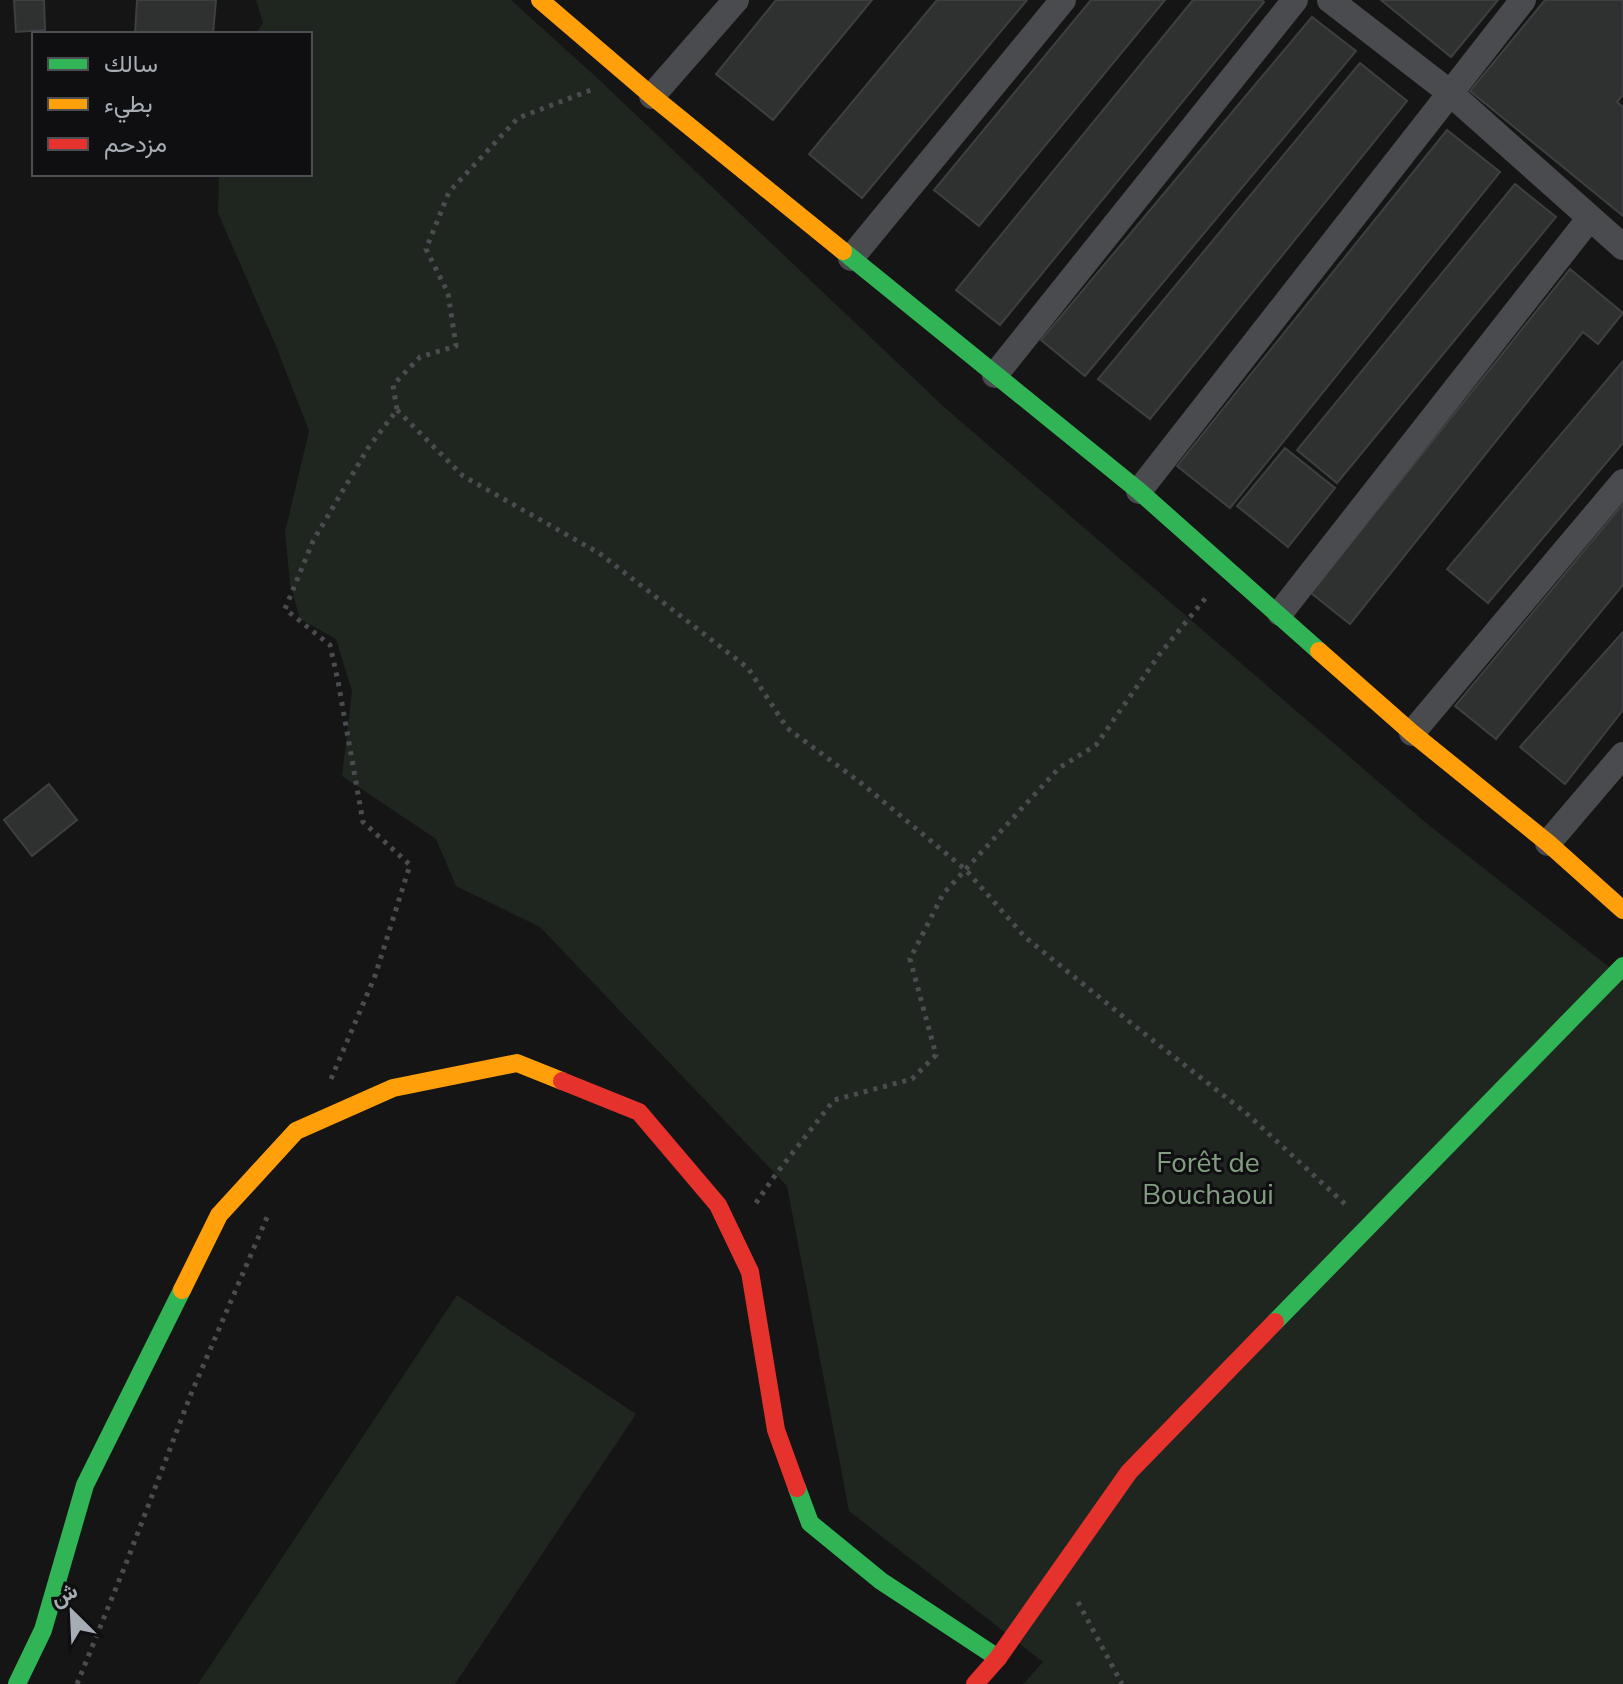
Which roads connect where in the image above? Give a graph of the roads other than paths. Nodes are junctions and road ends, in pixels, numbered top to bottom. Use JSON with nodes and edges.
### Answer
{"nodes":[{"id":1,"x":540,"y":0,"type":"edge"},
{"id":2,"x":736,"y":0,"type":"edge"},
{"id":3,"x":1063,"y":0,"type":"edge"},
{"id":4,"x":1295,"y":0,"type":"edge"},
{"id":5,"x":1330,"y":0,"type":"edge"},
{"id":6,"x":1523,"y":0,"type":"edge"},
{"id":7,"x":1449,"y":92,"type":"junction"},
{"id":8,"x":652,"y":96,"type":"junction"},
{"id":9,"x":1589,"y":219,"type":"junction"},
{"id":10,"x":1623,"y":247,"type":"edge"},
{"id":11,"x":851,"y":258,"type":"junction"},
{"id":12,"x":995,"y":375,"type":"junction"},
{"id":13,"x":1623,"y":482,"type":"edge"},
{"id":14,"x":1139,"y":491,"type":"junction"},
{"id":15,"x":1280,"y":613,"type":"junction"},
{"id":16,"x":1412,"y":733,"type":"junction"},
{"id":17,"x":1623,"y":755,"type":"edge"},
{"id":18,"x":1548,"y":843,"type":"junction"},
{"id":19,"x":1623,"y":910,"type":"edge"},
{"id":20,"x":1623,"y":966,"type":"edge"},
{"id":21,"x":998,"y":1658,"type":"junction"},
{"id":22,"x":17,"y":1684,"type":"edge"},
{"id":23,"x":975,"y":1684,"type":"edge"}],
"edges":[{"from":1,"to":8,"type":"street"},
{"from":2,"to":8,"type":"street"},
{"from":3,"to":11,"type":"street"},
{"from":4,"to":12,"type":"street"},
{"from":5,"to":7,"type":"street"},
{"from":6,"to":7,"type":"street"},
{"from":7,"to":9,"type":"street"},
{"from":7,"to":14,"type":"street"},
{"from":8,"to":11,"type":"street"},
{"from":9,"to":10,"type":"street"},
{"from":9,"to":15,"type":"street"},
{"from":11,"to":12,"type":"street"},
{"from":12,"to":14,"type":"street"},
{"from":13,"to":16,"type":"street"},
{"from":14,"to":15,"type":"street"},
{"from":15,"to":16,"type":"street"},
{"from":16,"to":18,"type":"street"},
{"from":17,"to":18,"type":"street"},
{"from":18,"to":19,"type":"street"},
{"from":20,"to":21,"type":"street"},
{"from":21,"to":22,"type":"street"},
{"from":21,"to":23,"type":"street"}]}
